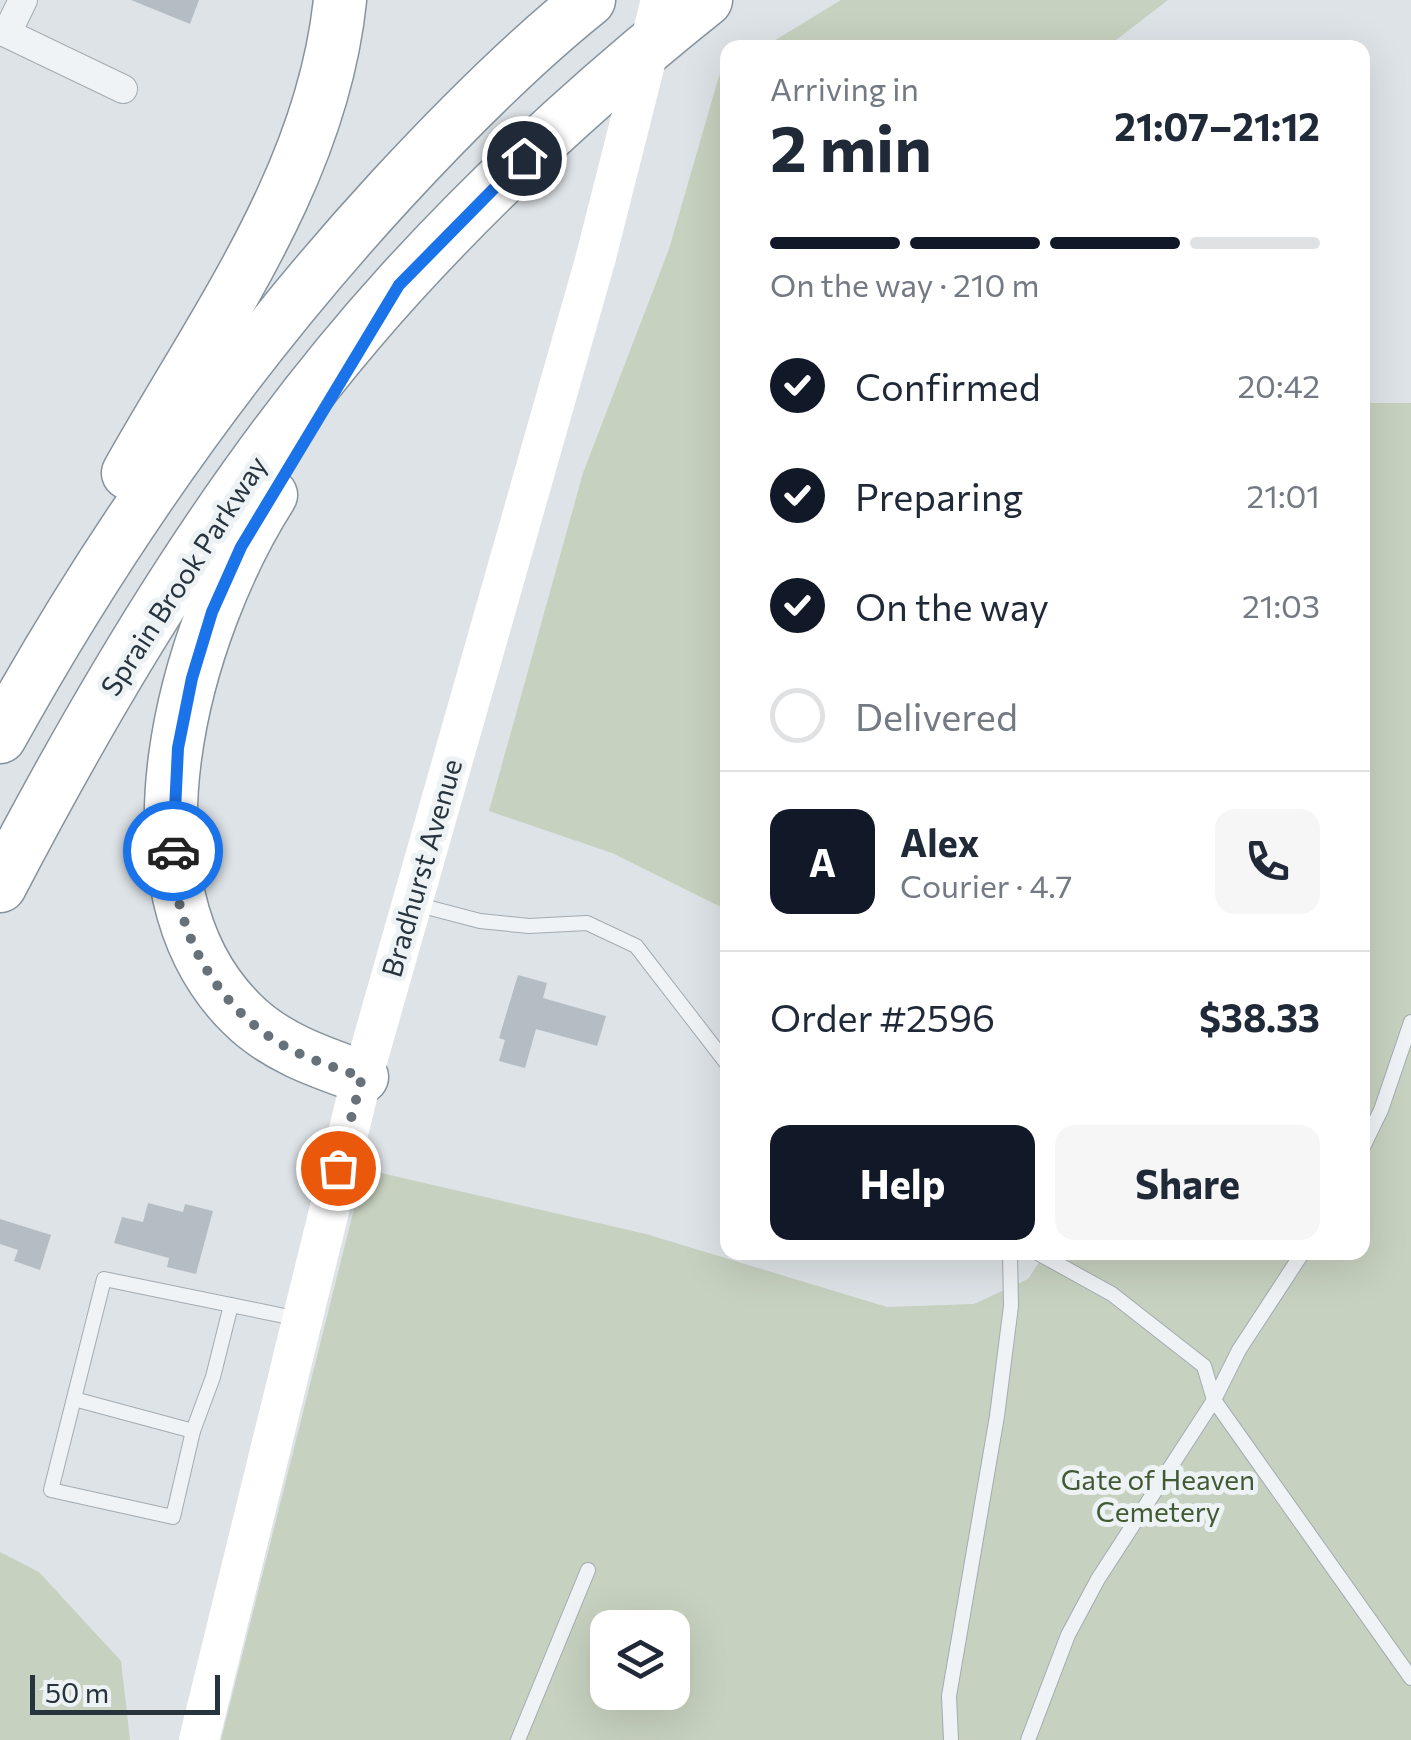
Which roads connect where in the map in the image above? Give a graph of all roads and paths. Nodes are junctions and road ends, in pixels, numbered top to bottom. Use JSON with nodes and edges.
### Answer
{"nodes":[{"id":1,"x":23,"y":0,"type":"edge"},
{"id":2,"x":340,"y":0,"type":"edge"},
{"id":3,"x":588,"y":0,"type":"edge"},
{"id":4,"x":661,"y":0,"type":"edge"},
{"id":5,"x":706,"y":0,"type":"edge"},
{"id":6,"x":4,"y":31,"type":"edge"},
{"id":7,"x":123,"y":89,"type":"dead end"},
{"id":8,"x":399,"y":285,"type":"junction"},
{"id":9,"x":42,"y":661,"type":"junction"},
{"id":10,"x":0,"y":737,"type":"edge"},
{"id":11,"x":0,"y":886,"type":"edge"},
{"id":12,"x":412,"y":903,"type":"junction"},
{"id":13,"x":1411,"y":1022,"type":"edge"},
{"id":14,"x":720,"y":1055,"type":"edge"},
{"id":15,"x":362,"y":1077,"type":"junction"},
{"id":16,"x":1370,"y":1131,"type":"edge"},
{"id":17,"x":1010,"y":1260,"type":"edge"},
{"id":18,"x":1050,"y":1260,"type":"edge"},
{"id":19,"x":1298,"y":1260,"type":"edge"},
{"id":20,"x":230,"y":1306,"type":"junction"},
{"id":21,"x":300,"y":1320,"type":"junction"},
{"id":22,"x":74,"y":1399,"type":"junction"},
{"id":23,"x":1214,"y":1400,"type":"junction"},
{"id":24,"x":193,"y":1431,"type":"junction"},
{"id":25,"x":588,"y":1570,"type":"dead end"},
{"id":26,"x":1411,"y":1678,"type":"edge"},
{"id":27,"x":199,"y":1740,"type":"edge"},
{"id":28,"x":518,"y":1740,"type":"edge"},
{"id":29,"x":951,"y":1740,"type":"edge"},
{"id":30,"x":1028,"y":1740,"type":"edge"}],
"edges":[{"from":1,"to":6,"type":"street"},
{"from":2,"to":9,"type":"highway"},
{"from":3,"to":9,"type":"highway"},
{"from":4,"to":12,"type":"main road","name":"Bradhurst Avenue","bridge":true},
{"from":5,"to":8,"type":"highway","name":"Sprain Brook Parkway"},
{"from":6,"to":7,"type":"street"},
{"from":8,"to":11,"type":"highway","name":"Sprain Brook Parkway"},
{"from":8,"to":15,"type":"highway"},
{"from":9,"to":10,"type":"highway"},
{"from":12,"to":14,"type":"lane"},
{"from":12,"to":15,"type":"main road","name":"Bradhurst Avenue"},
{"from":13,"to":16,"type":"lane"},
{"from":15,"to":21,"type":"main road","name":"Bradhurst Avenue"},
{"from":17,"to":29,"type":"lane"},
{"from":18,"to":23,"type":"lane"},
{"from":19,"to":23,"type":"lane"},
{"from":20,"to":21,"type":"lane"},
{"from":20,"to":22,"type":"lane"},
{"from":20,"to":24,"type":"lane"},
{"from":21,"to":27,"type":"main road","name":"Bradhurst Avenue"},
{"from":22,"to":24,"type":"lane"},
{"from":22,"to":24,"type":"lane"},
{"from":23,"to":26,"type":"lane"},
{"from":23,"to":30,"type":"lane"},
{"from":25,"to":28,"type":"lane"}]}
